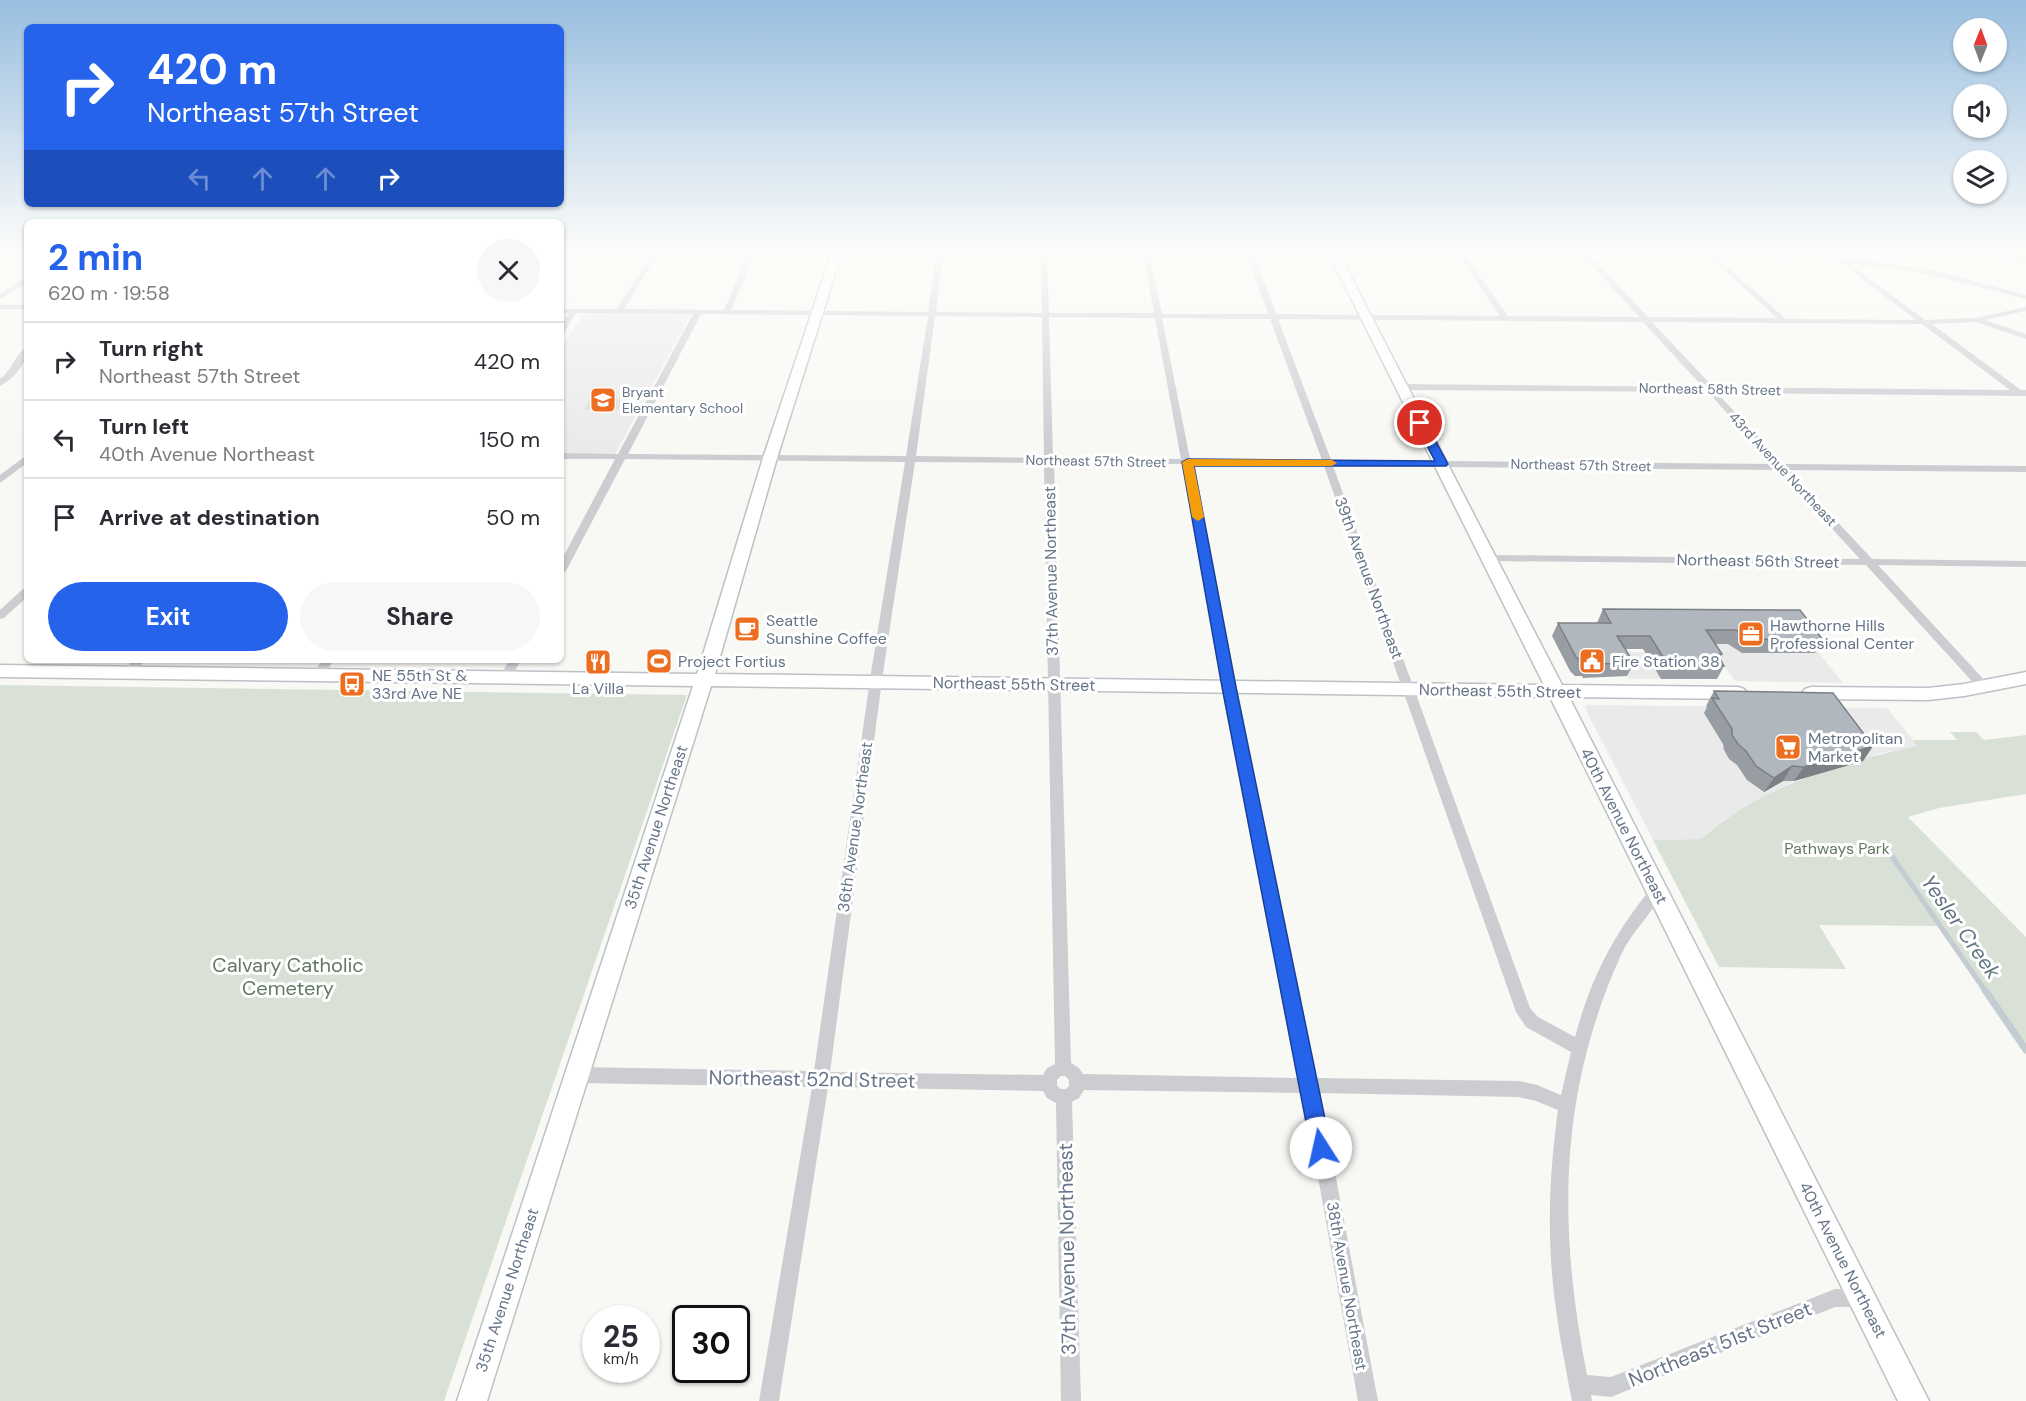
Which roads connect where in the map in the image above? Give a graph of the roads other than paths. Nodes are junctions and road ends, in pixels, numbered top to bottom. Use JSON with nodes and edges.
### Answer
{"nodes":[{"id":1,"x":695,"y":317,"type":"edge"},
{"id":2,"x":817,"y":317,"type":"edge"},
{"id":3,"x":931,"y":317,"type":"edge"},
{"id":4,"x":1045,"y":317,"type":"edge"},
{"id":5,"x":1159,"y":317,"type":"edge"},
{"id":6,"x":1272,"y":317,"type":"edge"},
{"id":7,"x":1308,"y":317,"type":"edge"},
{"id":8,"x":1643,"y":317,"type":"edge"},
{"id":9,"x":1780,"y":317,"type":"edge"},
{"id":10,"x":1918,"y":317,"type":"edge"},
{"id":11,"x":1988,"y":317,"type":"edge"},
{"id":12,"x":1366,"y":318,"type":"junction"},
{"id":13,"x":1506,"y":319,"type":"joint"},
{"id":14,"x":1645,"y":320,"type":"junction"},
{"id":15,"x":1976,"y":320,"type":"junction"},
{"id":16,"x":1784,"y":321,"type":"junction"},
{"id":17,"x":1924,"y":322,"type":"junction"},
{"id":18,"x":2026,"y":337,"type":"edge"},
{"id":19,"x":24,"y":353,"type":"edge"},
{"id":20,"x":0,"y":383,"type":"edge"},
{"id":21,"x":1402,"y":387,"type":"junction"},
{"id":22,"x":1709,"y":389,"type":"junction"},
{"id":23,"x":2024,"y":394,"type":"edge"},
{"id":24,"x":564,"y":456,"type":"edge"},
{"id":25,"x":620,"y":457,"type":"junction"},
{"id":26,"x":770,"y":458,"type":"junction"},
{"id":27,"x":909,"y":459,"type":"junction"},
{"id":28,"x":24,"y":460,"type":"edge"},
{"id":29,"x":1048,"y":460,"type":"junction"},
{"id":30,"x":1188,"y":462,"type":"junction"},
{"id":31,"x":1327,"y":463,"type":"junction"},
{"id":32,"x":1442,"y":464,"type":"junction"},
{"id":33,"x":1781,"y":467,"type":"junction"},
{"id":34,"x":2026,"y":469,"type":"edge"},
{"id":35,"x":0,"y":480,"type":"edge"},
{"id":36,"x":1490,"y":558,"type":"junction"},
{"id":37,"x":1868,"y":562,"type":"junction"},
{"id":38,"x":2026,"y":564,"type":"edge"},
{"id":39,"x":564,"y":566,"type":"edge"},
{"id":40,"x":24,"y":594,"type":"edge"},
{"id":41,"x":0,"y":616,"type":"edge"},
{"id":42,"x":513,"y":663,"type":"edge"},
{"id":43,"x":134,"y":666,"type":"edge"},
{"id":44,"x":323,"y":667,"type":"edge"},
{"id":45,"x":0,"y":670,"type":"edge"},
{"id":46,"x":506,"y":677,"type":"junction"},
{"id":47,"x":2026,"y":678,"type":"edge"},
{"id":48,"x":704,"y":680,"type":"junction"},
{"id":49,"x":875,"y":682,"type":"junction"},
{"id":50,"x":1054,"y":685,"type":"junction"},
{"id":51,"x":1229,"y":687,"type":"junction"},
{"id":52,"x":1983,"y":687,"type":"junction"},
{"id":53,"x":1410,"y":689,"type":"junction"},
{"id":54,"x":1557,"y":692,"type":"junction"},
{"id":55,"x":1760,"y":693,"type":"edge"},
{"id":56,"x":1796,"y":693,"type":"edge"},
{"id":57,"x":1657,"y":891,"type":"junction"},
{"id":58,"x":1579,"y":1048,"type":"junction"},
{"id":59,"x":1063,"y":1069,"type":"junction"},
{"id":60,"x":576,"y":1075,"type":"junction"},
{"id":61,"x":820,"y":1080,"type":"junction"},
{"id":62,"x":1078,"y":1082,"type":"junction"},
{"id":63,"x":1048,"y":1083,"type":"junction"},
{"id":64,"x":1309,"y":1086,"type":"junction"},
{"id":65,"x":1064,"y":1096,"type":"junction"},
{"id":66,"x":1566,"y":1105,"type":"junction"},
{"id":67,"x":1862,"y":1298,"type":"junction"},
{"id":68,"x":1581,"y":1393,"type":"edge"},
{"id":69,"x":472,"y":1401,"type":"edge"},
{"id":70,"x":769,"y":1401,"type":"edge"},
{"id":71,"x":1071,"y":1401,"type":"edge"},
{"id":72,"x":1368,"y":1401,"type":"edge"},
{"id":73,"x":1914,"y":1401,"type":"edge"}],
"edges":[{"from":1,"to":25,"type":"street"},
{"from":2,"to":26,"type":"main road","name":"35th Avenue Northeast"},
{"from":3,"to":27,"type":"street","name":"36th Avenue Northeast"},
{"from":4,"to":29,"type":"street","name":"37th Avenue Northeast"},
{"from":5,"to":30,"type":"street","name":"38th Avenue Northeast"},
{"from":6,"to":31,"type":"street","name":"39th Avenue Northeast"},
{"from":7,"to":12,"type":"street"},
{"from":8,"to":14,"type":"street","name":"43rd Avenue Northeast"},
{"from":9,"to":16,"type":"street"},
{"from":10,"to":17,"type":"street"},
{"from":11,"to":15,"type":"street"},
{"from":12,"to":13,"type":"street"},
{"from":12,"to":21,"type":"main road","name":"40th Avenue Northeast"},
{"from":13,"to":14,"type":"street"},
{"from":14,"to":16,"type":"street"},
{"from":14,"to":22,"type":"street","name":"43rd Avenue Northeast"},
{"from":15,"to":17,"type":"street"},
{"from":15,"to":18,"type":"street"},
{"from":16,"to":17,"type":"street"},
{"from":17,"to":23,"type":"street"},
{"from":19,"to":20,"type":"street"},
{"from":21,"to":22,"type":"street","name":"Northeast 58th Street"},
{"from":21,"to":32,"type":"main road","name":"40th Avenue Northeast"},
{"from":22,"to":23,"type":"street","name":"Northeast 58th Street"},
{"from":22,"to":33,"type":"street","name":"43rd Avenue Northeast"},
{"from":24,"to":25,"type":"street","name":"Northeast 57th Street"},
{"from":25,"to":26,"type":"street","name":"Northeast 57th Street"},
{"from":25,"to":39,"type":"street"},
{"from":26,"to":27,"type":"street","name":"Northeast 57th Street"},
{"from":26,"to":48,"type":"main road","name":"35th Avenue Northeast"},
{"from":27,"to":29,"type":"street","name":"Northeast 57th Street"},
{"from":27,"to":49,"type":"street","name":"36th Avenue Northeast"},
{"from":28,"to":35,"type":"street"},
{"from":29,"to":30,"type":"street","name":"Northeast 57th Street"},
{"from":29,"to":50,"type":"street","name":"37th Avenue Northeast"},
{"from":30,"to":31,"type":"street","name":"Northeast 57th Street"},
{"from":30,"to":51,"type":"street","name":"38th Avenue Northeast"},
{"from":31,"to":32,"type":"street","name":"Northeast 57th Street"},
{"from":31,"to":53,"type":"street","name":"39th Avenue Northeast"},
{"from":32,"to":33,"type":"street","name":"Northeast 57th Street"},
{"from":32,"to":36,"type":"main road","name":"40th Avenue Northeast"},
{"from":33,"to":34,"type":"street","name":"Northeast 57th Street"},
{"from":33,"to":37,"type":"street","name":"43rd Avenue Northeast"},
{"from":36,"to":37,"type":"street","name":"Northeast 56th Street"},
{"from":36,"to":54,"type":"main road","name":"40th Avenue Northeast"},
{"from":37,"to":38,"type":"street","name":"Northeast 56th Street"},
{"from":37,"to":52,"type":"street","name":"43rd Avenue Northeast"},
{"from":40,"to":41,"type":"street"},
{"from":42,"to":46,"type":"street"},
{"from":43,"to":44,"type":"main road","name":"Northeast 55th Street"},
{"from":43,"to":45,"type":"main road","name":"Northeast 55th Street"},
{"from":44,"to":46,"type":"main road","name":"Northeast 55th Street"},
{"from":46,"to":48,"type":"main road","name":"Northeast 55th Street"},
{"from":47,"to":52,"type":"main road"},
{"from":48,"to":49,"type":"main road","name":"Northeast 55th Street"},
{"from":48,"to":60,"type":"main road","name":"35th Avenue Northeast"},
{"from":49,"to":50,"type":"main road","name":"Northeast 55th Street"},
{"from":49,"to":61,"type":"street","name":"36th Avenue Northeast"},
{"from":50,"to":51,"type":"main road","name":"Northeast 55th Street"},
{"from":50,"to":59,"type":"street","name":"37th Avenue Northeast"},
{"from":51,"to":53,"type":"main road","name":"Northeast 55th Street"},
{"from":51,"to":64,"type":"street","name":"38th Avenue Northeast"},
{"from":52,"to":56,"type":"main road"},
{"from":53,"to":54,"type":"main road","name":"Northeast 55th Street"},
{"from":53,"to":58,"type":"street","name":"39th Avenue Northeast"},
{"from":54,"to":55,"type":"main road","name":"Northeast 55th Street"},
{"from":54,"to":57,"type":"main road","name":"40th Avenue Northeast"},
{"from":57,"to":58,"type":"street"},
{"from":57,"to":67,"type":"main road","name":"40th Avenue Northeast"},
{"from":58,"to":66,"type":"street"},
{"from":59,"to":62,"type":"street"},
{"from":59,"to":63,"type":"street"},
{"from":60,"to":61,"type":"street","name":"Northeast 52nd Street"},
{"from":60,"to":69,"type":"main road","name":"35th Avenue Northeast"},
{"from":61,"to":63,"type":"street","name":"Northeast 52nd Street"},
{"from":61,"to":70,"type":"street","name":"36th Avenue Northeast"},
{"from":62,"to":64,"type":"street"},
{"from":62,"to":65,"type":"street"},
{"from":63,"to":65,"type":"street"},
{"from":64,"to":66,"type":"street"},
{"from":64,"to":72,"type":"street","name":"38th Avenue Northeast"},
{"from":65,"to":71,"type":"street","name":"37th Avenue Northeast"},
{"from":66,"to":68,"type":"street"},
{"from":67,"to":68,"type":"street","name":"Northeast 51st Street"},
{"from":67,"to":73,"type":"main road","name":"40th Avenue Northeast"}]}
